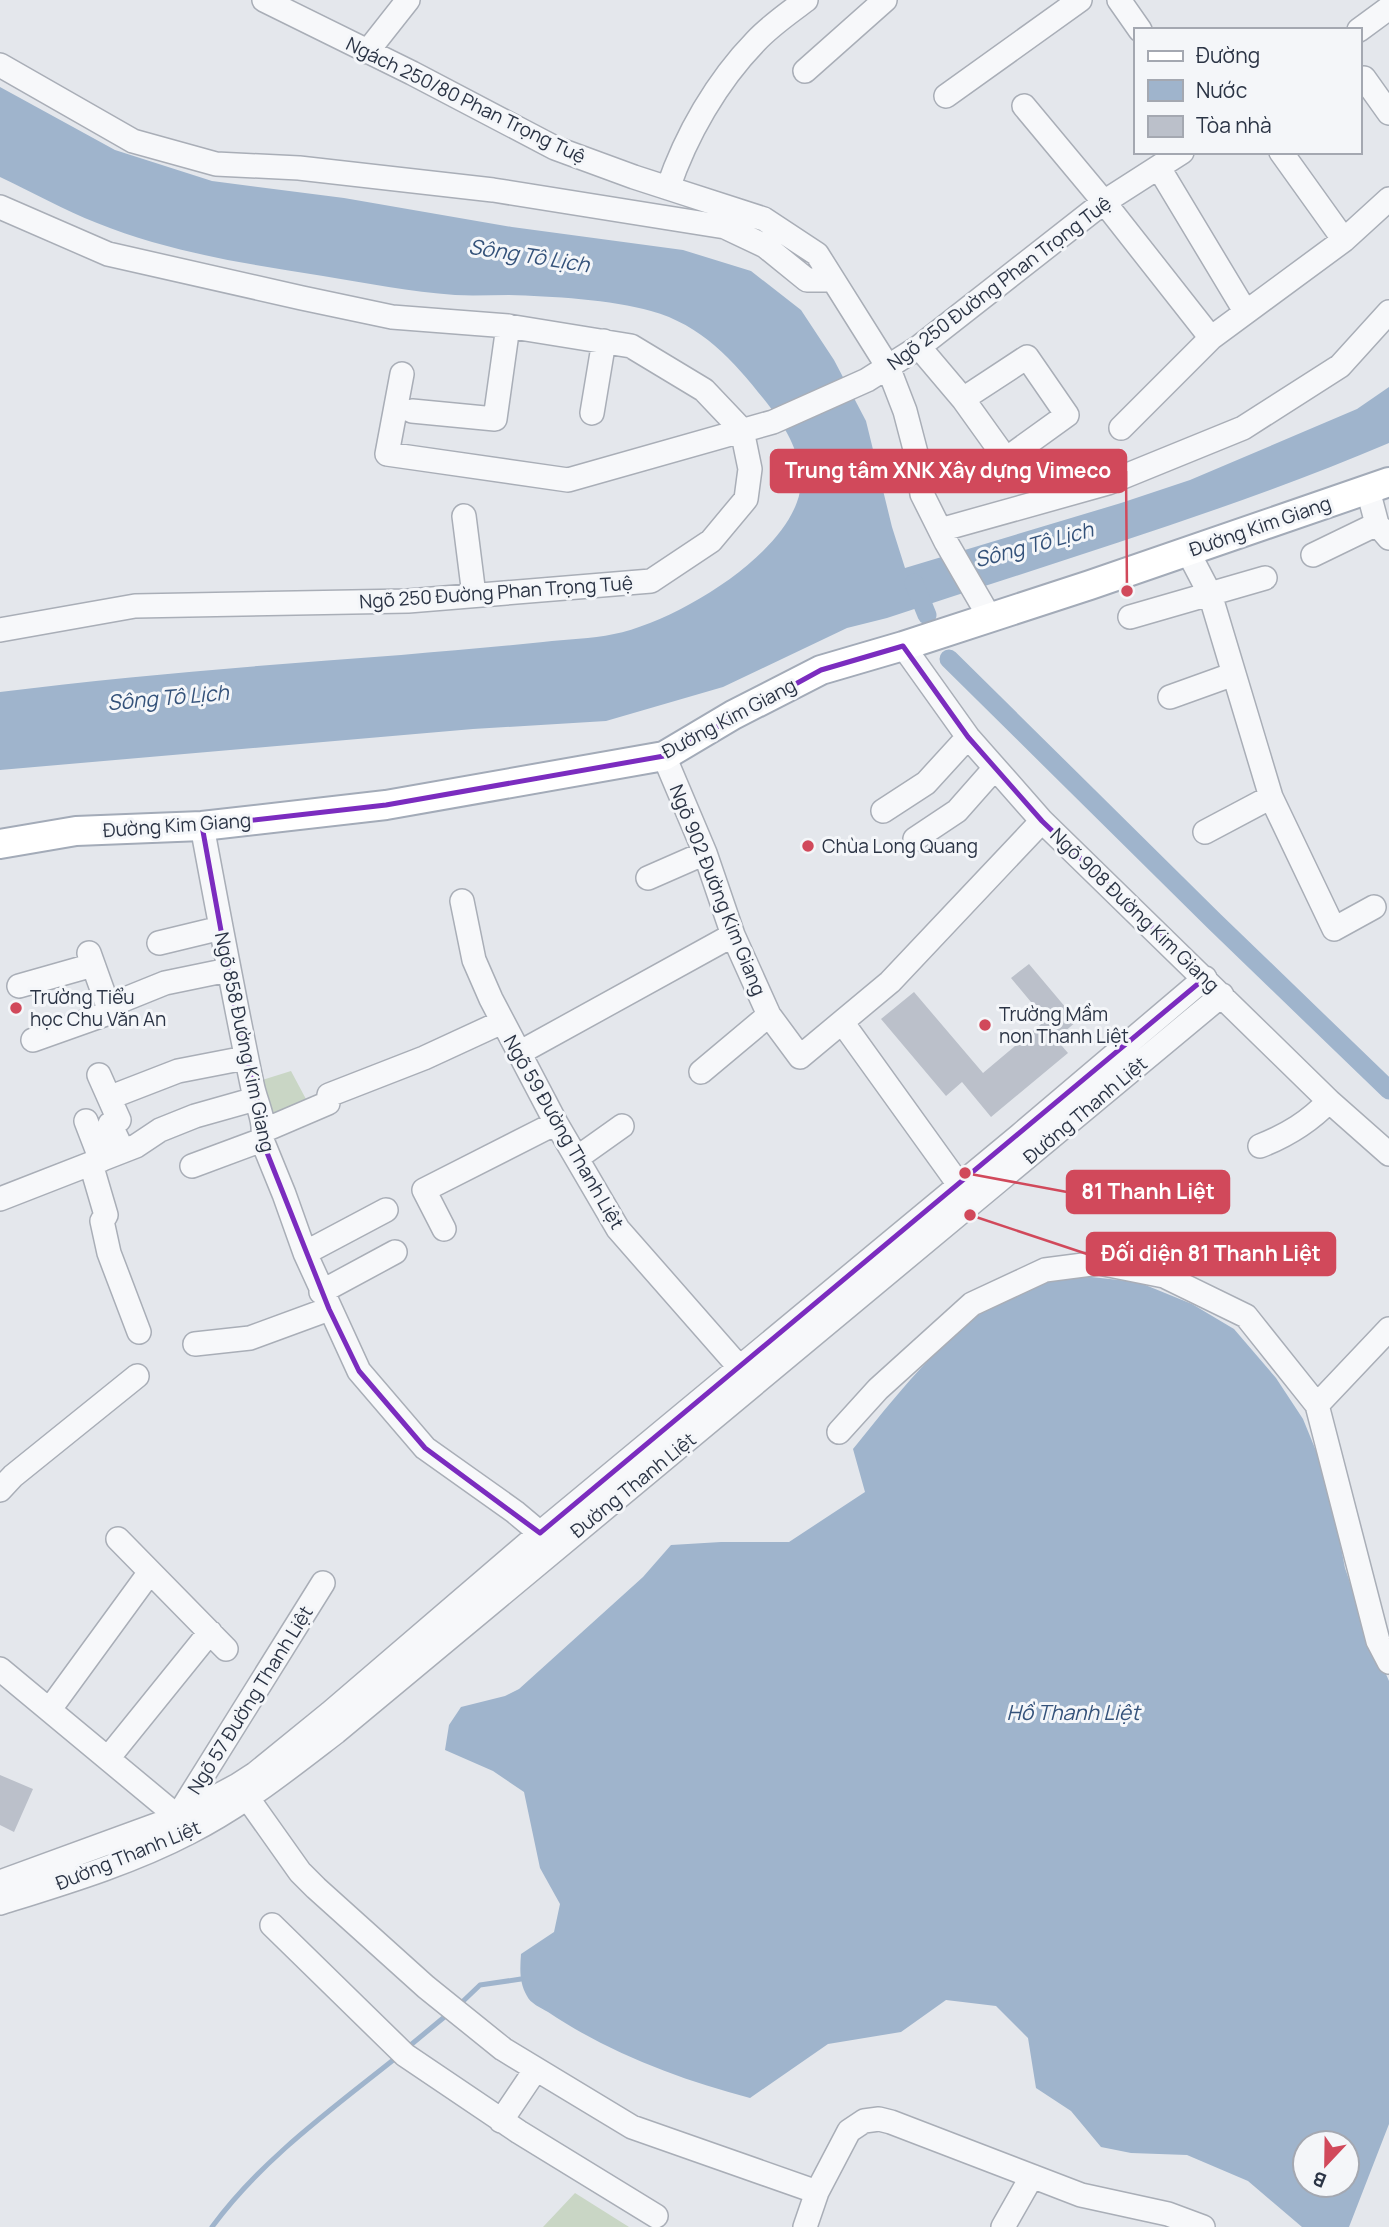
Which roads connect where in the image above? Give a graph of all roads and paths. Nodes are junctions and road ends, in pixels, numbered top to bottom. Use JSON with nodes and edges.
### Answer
{"nodes":[{"id":1,"x":264,"y":0,"type":"edge"},
{"id":2,"x":408,"y":0,"type":"edge"},
{"id":3,"x":885,"y":0,"type":"edge"},
{"id":4,"x":1080,"y":0,"type":"edge"},
{"id":5,"x":1119,"y":0,"type":"edge"},
{"id":6,"x":798,"y":3,"type":"edge"},
{"id":7,"x":1389,"y":8,"type":"edge"},
{"id":8,"x":1139,"y":28,"type":"edge"},
{"id":9,"x":1361,"y":29,"type":"edge"},
{"id":10,"x":368,"y":52,"type":"junction"},
{"id":11,"x":0,"y":65,"type":"edge"},
{"id":12,"x":805,"y":71,"type":"dead end"},
{"id":13,"x":1364,"y":78,"type":"dead end"},
{"id":14,"x":946,"y":96,"type":"dead end"},
{"id":15,"x":1024,"y":106,"type":"dead end"},
{"id":16,"x":1389,"y":113,"type":"edge"},
{"id":17,"x":1179,"y":154,"type":"edge"},
{"id":18,"x":1282,"y":154,"type":"edge"},
{"id":19,"x":1159,"y":168,"type":"junction"},
{"id":20,"x":668,"y":188,"type":"junction"},
{"id":21,"x":1389,"y":199,"type":"edge"},
{"id":22,"x":1104,"y":202,"type":"junction"},
{"id":23,"x":0,"y":207,"type":"edge"},
{"id":24,"x":1344,"y":240,"type":"junction"},
{"id":25,"x":833,"y":280,"type":"junction"},
{"id":26,"x":1245,"y":312,"type":"junction"},
{"id":27,"x":1389,"y":312,"type":"edge"},
{"id":28,"x":508,"y":326,"type":"junction"},
{"id":29,"x":1211,"y":338,"type":"junction"},
{"id":30,"x":604,"y":341,"type":"junction"},
{"id":31,"x":919,"y":347,"type":"junction"},
{"id":32,"x":888,"y":367,"type":"junction"},
{"id":33,"x":402,"y":374,"type":"dead end"},
{"id":34,"x":963,"y":399,"type":"junction"},
{"id":35,"x":412,"y":411,"type":"dead end"},
{"id":36,"x":592,"y":413,"type":"dead end"},
{"id":37,"x":1121,"y":428,"type":"dead end"},
{"id":38,"x":742,"y":430,"type":"junction"},
{"id":39,"x":1378,"y":486,"type":"edge"},
{"id":40,"x":464,"y":516,"type":"dead end"},
{"id":41,"x":1383,"y":531,"type":"edge"},
{"id":42,"x":943,"y":536,"type":"junction"},
{"id":43,"x":1187,"y":551,"type":"junction"},
{"id":44,"x":1313,"y":555,"type":"dead end"},
{"id":45,"x":1265,"y":578,"type":"dead end"},
{"id":46,"x":1210,"y":594,"type":"junction"},
{"id":47,"x":474,"y":595,"type":"junction"},
{"id":48,"x":1130,"y":617,"type":"dead end"},
{"id":49,"x":990,"y":618,"type":"junction"},
{"id":50,"x":0,"y":630,"type":"edge"},
{"id":51,"x":903,"y":646,"type":"junction"},
{"id":52,"x":1234,"y":674,"type":"junction"},
{"id":53,"x":1170,"y":697,"type":"dead end"},
{"id":54,"x":968,"y":737,"type":"junction"},
{"id":55,"x":664,"y":756,"type":"junction"},
{"id":56,"x":995,"y":768,"type":"junction"},
{"id":57,"x":1271,"y":797,"type":"junction"},
{"id":58,"x":883,"y":811,"type":"dead end"},
{"id":59,"x":1042,"y":821,"type":"junction"},
{"id":60,"x":202,"y":826,"type":"junction"},
{"id":61,"x":1205,"y":832,"type":"dead end"},
{"id":62,"x":915,"y":839,"type":"dead end"},
{"id":63,"x":0,"y":844,"type":"edge"},
{"id":64,"x":705,"y":853,"type":"junction"},
{"id":65,"x":648,"y":878,"type":"dead end"},
{"id":66,"x":462,"y":901,"type":"dead end"},
{"id":67,"x":1374,"y":908,"type":"dead end"},
{"id":68,"x":220,"y":928,"type":"junction"},
{"id":69,"x":733,"y":934,"type":"junction"},
{"id":70,"x":159,"y":943,"type":"dead end"},
{"id":71,"x":228,"y":970,"type":"junction"},
{"id":72,"x":1205,"y":978,"type":"junction"},
{"id":73,"x":19,"y":986,"type":"dead end"},
{"id":74,"x":1222,"y":995,"type":"junction"},
{"id":75,"x":108,"y":1006,"type":"junction"},
{"id":76,"x":769,"y":1015,"type":"junction"},
{"id":77,"x":502,"y":1022,"type":"junction"},
{"id":78,"x":842,"y":1022,"type":"junction"},
{"id":79,"x":33,"y":1040,"type":"dead end"},
{"id":80,"x":519,"y":1053,"type":"junction"},
{"id":81,"x":245,"y":1058,"type":"junction"},
{"id":82,"x":701,"y":1072,"type":"dead end"},
{"id":83,"x":99,"y":1075,"type":"dead end"},
{"id":84,"x":116,"y":1095,"type":"dead end"},
{"id":85,"x":255,"y":1099,"type":"junction"},
{"id":86,"x":1329,"y":1101,"type":"junction"},
{"id":87,"x":86,"y":1121,"type":"dead end"},
{"id":88,"x":556,"y":1123,"type":"junction"},
{"id":89,"x":622,"y":1126,"type":"dead end"},
{"id":90,"x":263,"y":1135,"type":"junction"},
{"id":91,"x":1260,"y":1146,"type":"dead end"},
{"id":92,"x":123,"y":1152,"type":"junction"},
{"id":93,"x":1389,"y":1154,"type":"edge"},
{"id":94,"x":577,"y":1158,"type":"junction"},
{"id":95,"x":96,"y":1162,"type":"junction"},
{"id":96,"x":192,"y":1166,"type":"dead end"},
{"id":97,"x":960,"y":1186,"type":"junction"},
{"id":98,"x":0,"y":1199,"type":"edge"},
{"id":99,"x":386,"y":1210,"type":"dead end"},
{"id":100,"x":444,"y":1229,"type":"dead end"},
{"id":101,"x":395,"y":1252,"type":"dead end"},
{"id":102,"x":305,"y":1253,"type":"junction"},
{"id":103,"x":325,"y":1300,"type":"junction"},
{"id":104,"x":1389,"y":1329,"type":"edge"},
{"id":105,"x":139,"y":1332,"type":"dead end"},
{"id":106,"x":195,"y":1343,"type":"dead end"},
{"id":107,"x":740,"y":1368,"type":"junction"},
{"id":108,"x":137,"y":1376,"type":"dead end"},
{"id":109,"x":1317,"y":1405,"type":"junction"},
{"id":110,"x":839,"y":1432,"type":"dead end"},
{"id":111,"x":0,"y":1490,"type":"edge"},
{"id":112,"x":540,"y":1533,"type":"junction"},
{"id":113,"x":118,"y":1539,"type":"dead end"},
{"id":114,"x":150,"y":1572,"type":"junction"},
{"id":115,"x":323,"y":1583,"type":"dead end"},
{"id":116,"x":210,"y":1632,"type":"junction"},
{"id":117,"x":226,"y":1649,"type":"dead end"},
{"id":118,"x":1389,"y":1662,"type":"edge"},
{"id":119,"x":0,"y":1668,"type":"edge"},
{"id":120,"x":50,"y":1709,"type":"junction"},
{"id":121,"x":109,"y":1758,"type":"junction"},
{"id":122,"x":243,"y":1792,"type":"junction"},
{"id":123,"x":184,"y":1825,"type":"junction"},
{"id":124,"x":0,"y":1882,"type":"edge"},
{"id":125,"x":0,"y":1903,"type":"edge"},
{"id":126,"x":272,"y":1925,"type":"dead end"},
{"id":127,"x":536,"y":2069,"type":"junction"},
{"id":128,"x":501,"y":2121,"type":"junction"},
{"id":129,"x":1032,"y":2176,"type":"junction"},
{"id":130,"x":817,"y":2192,"type":"junction"},
{"id":131,"x":656,"y":2216,"type":"dead end"},
{"id":132,"x":805,"y":2227,"type":"edge"},
{"id":133,"x":1003,"y":2227,"type":"edge"},
{"id":134,"x":1203,"y":2227,"type":"edge"}],
"edges":[{"from":1,"to":10,"type":"street","name":"Ngách 250/80 Phan Trọng Tuệ"},
{"from":2,"to":10,"type":"street"},
{"from":3,"to":12,"type":"street"},
{"from":4,"to":14,"type":"street"},
{"from":5,"to":8,"type":"street"},
{"from":6,"to":20,"type":"street"},
{"from":7,"to":9,"type":"street"},
{"from":10,"to":20,"type":"street","name":"Ngách 250/80 Phan Trọng Tuệ"},
{"from":11,"to":25,"type":"street"},
{"from":13,"to":16,"type":"street"},
{"from":15,"to":22,"type":"street"},
{"from":17,"to":19,"type":"street","name":"Ngõ 250 Đường Phan Trọng Tuệ"},
{"from":18,"to":24,"type":"street"},
{"from":19,"to":22,"type":"street","name":"Ngõ 250 Đường Phan Trọng Tuệ"},
{"from":19,"to":26,"type":"street"},
{"from":20,"to":25,"type":"street","name":"Ngách 250/80 Phan Trọng Tuệ"},
{"from":21,"to":24,"type":"street"},
{"from":22,"to":29,"type":"street"},
{"from":22,"to":31,"type":"street","name":"Ngõ 250 Đường Phan Trọng Tuệ"},
{"from":23,"to":28,"type":"street"},
{"from":24,"to":26,"type":"street"},
{"from":25,"to":32,"type":"street","name":"Ngách 250/80 Phan Trọng Tuệ"},
{"from":26,"to":29,"type":"street"},
{"from":27,"to":42,"type":"street"},
{"from":28,"to":30,"type":"street"},
{"from":28,"to":35,"type":"street"},
{"from":29,"to":37,"type":"street"},
{"from":30,"to":36,"type":"street"},
{"from":30,"to":38,"type":"street"},
{"from":31,"to":32,"type":"street","name":"Ngõ 250 Đường Phan Trọng Tuệ"},
{"from":31,"to":34,"type":"street"},
{"from":32,"to":38,"type":"street","name":"Ngõ 250 Đường Phan Trọng Tuệ"},
{"from":32,"to":42,"type":"street","name":"Ngách 250/80 Phan Trọng Tuệ"},
{"from":33,"to":38,"type":"street"},
{"from":34,"to":34,"type":"street"},
{"from":38,"to":47,"type":"street","name":"Ngõ 250 Đường Phan Trọng Tuệ"},
{"from":39,"to":41,"type":"street"},
{"from":39,"to":43,"type":"main road","name":"Đường Kim Giang"},
{"from":40,"to":47,"type":"street"},
{"from":41,"to":44,"type":"street"},
{"from":42,"to":49,"type":"street","name":"Ngách 250/80 Phan Trọng Tuệ"},
{"from":43,"to":46,"type":"street"},
{"from":43,"to":49,"type":"main road","name":"Đường Kim Giang"},
{"from":45,"to":46,"type":"street"},
{"from":46,"to":48,"type":"street"},
{"from":46,"to":52,"type":"street"},
{"from":47,"to":50,"type":"street","name":"Ngõ 250 Đường Phan Trọng Tuệ"},
{"from":49,"to":51,"type":"main road","name":"Đường Kim Giang"},
{"from":51,"to":54,"type":"street","name":"Ngõ 908 Đường Kim Giang"},
{"from":51,"to":55,"type":"main road","name":"Đường Kim Giang"},
{"from":52,"to":53,"type":"street"},
{"from":52,"to":57,"type":"street"},
{"from":54,"to":56,"type":"street","name":"Ngõ 908 Đường Kim Giang"},
{"from":54,"to":58,"type":"street"},
{"from":55,"to":60,"type":"main road","name":"Đường Kim Giang"},
{"from":55,"to":64,"type":"street","name":"Ngõ 902 Đường Kim Giang"},
{"from":56,"to":59,"type":"street","name":"Ngõ 908 Đường Kim Giang"},
{"from":56,"to":62,"type":"street"},
{"from":57,"to":61,"type":"street"},
{"from":57,"to":67,"type":"street"},
{"from":59,"to":72,"type":"street","name":"Ngõ 908 Đường Kim Giang"},
{"from":59,"to":78,"type":"street"},
{"from":60,"to":63,"type":"main road","name":"Đường Kim Giang"},
{"from":60,"to":68,"type":"street","name":"Ngõ 858 Đường Kim Giang"},
{"from":64,"to":65,"type":"street"},
{"from":64,"to":69,"type":"street","name":"Ngõ 902 Đường Kim Giang"},
{"from":66,"to":77,"type":"street","name":"Ngõ 59 Đường Thanh Liệt"},
{"from":68,"to":70,"type":"street"},
{"from":68,"to":71,"type":"street","name":"Ngõ 858 Đường Kim Giang"},
{"from":69,"to":76,"type":"street","name":"Ngõ 902 Đường Kim Giang"},
{"from":69,"to":80,"type":"street"},
{"from":71,"to":75,"type":"street"},
{"from":71,"to":81,"type":"street","name":"Ngõ 858 Đường Kim Giang"},
{"from":72,"to":74,"type":"street","name":"Ngõ 908 Đường Kim Giang"},
{"from":72,"to":97,"type":"street","name":"Đường Thanh Liệt"},
{"from":73,"to":75,"type":"street"},
{"from":74,"to":86,"type":"street","name":"Ngõ 908 Đường Kim Giang"},
{"from":74,"to":122,"type":"street","name":"Đường Thanh Liệt"},
{"from":75,"to":79,"type":"street"},
{"from":76,"to":78,"type":"street","name":"Ngõ 902 Đường Kim Giang"},
{"from":76,"to":82,"type":"street"},
{"from":77,"to":80,"type":"street","name":"Ngõ 59 Đường Thanh Liệt"},
{"from":77,"to":90,"type":"street"},
{"from":78,"to":97,"type":"street"},
{"from":80,"to":88,"type":"street","name":"Ngõ 59 Đường Thanh Liệt"},
{"from":81,"to":84,"type":"street"},
{"from":81,"to":85,"type":"street","name":"Ngõ 858 Đường Kim Giang"},
{"from":83,"to":92,"type":"street"},
{"from":85,"to":90,"type":"street","name":"Ngõ 858 Đường Kim Giang"},
{"from":85,"to":92,"type":"street"},
{"from":86,"to":91,"type":"street"},
{"from":86,"to":93,"type":"street","name":"Ngõ 908 Đường Kim Giang"},
{"from":87,"to":95,"type":"street"},
{"from":88,"to":94,"type":"street","name":"Ngõ 59 Đường Thanh Liệt"},
{"from":88,"to":100,"type":"street"},
{"from":89,"to":94,"type":"street"},
{"from":90,"to":96,"type":"street"},
{"from":90,"to":102,"type":"street","name":"Ngõ 858 Đường Kim Giang"},
{"from":92,"to":95,"type":"street"},
{"from":94,"to":107,"type":"street","name":"Ngõ 59 Đường Thanh Liệt"},
{"from":95,"to":98,"type":"street"},
{"from":95,"to":105,"type":"street"},
{"from":97,"to":107,"type":"street","name":"Đường Thanh Liệt"},
{"from":99,"to":102,"type":"street"},
{"from":101,"to":103,"type":"street"},
{"from":102,"to":103,"type":"street","name":"Ngõ 858 Đường Kim Giang"},
{"from":103,"to":106,"type":"street"},
{"from":103,"to":112,"type":"street","name":"Ngõ 858 Đường Kim Giang"},
{"from":104,"to":109,"type":"street"},
{"from":107,"to":112,"type":"street","name":"Đường Thanh Liệt"},
{"from":108,"to":111,"type":"street"},
{"from":109,"to":110,"type":"street"},
{"from":109,"to":118,"type":"street"},
{"from":112,"to":122,"type":"street","name":"Đường Thanh Liệt"},
{"from":113,"to":114,"type":"street"},
{"from":114,"to":116,"type":"street"},
{"from":114,"to":120,"type":"street"},
{"from":115,"to":123,"type":"street","name":"Ngõ 57 Đường Thanh Liệt"},
{"from":116,"to":117,"type":"street"},
{"from":116,"to":121,"type":"street"},
{"from":119,"to":120,"type":"street"},
{"from":120,"to":121,"type":"street"},
{"from":121,"to":123,"type":"street"},
{"from":122,"to":123,"type":"street","name":"Đường Thanh Liệt"},
{"from":122,"to":127,"type":"street"},
{"from":123,"to":124,"type":"street"},
{"from":123,"to":125,"type":"street","name":"Đường Thanh Liệt"},
{"from":126,"to":128,"type":"street"},
{"from":127,"to":128,"type":"street"},
{"from":127,"to":130,"type":"street"},
{"from":128,"to":131,"type":"street"},
{"from":129,"to":130,"type":"street"},
{"from":129,"to":133,"type":"street"},
{"from":129,"to":134,"type":"street"},
{"from":130,"to":132,"type":"street"}]}
